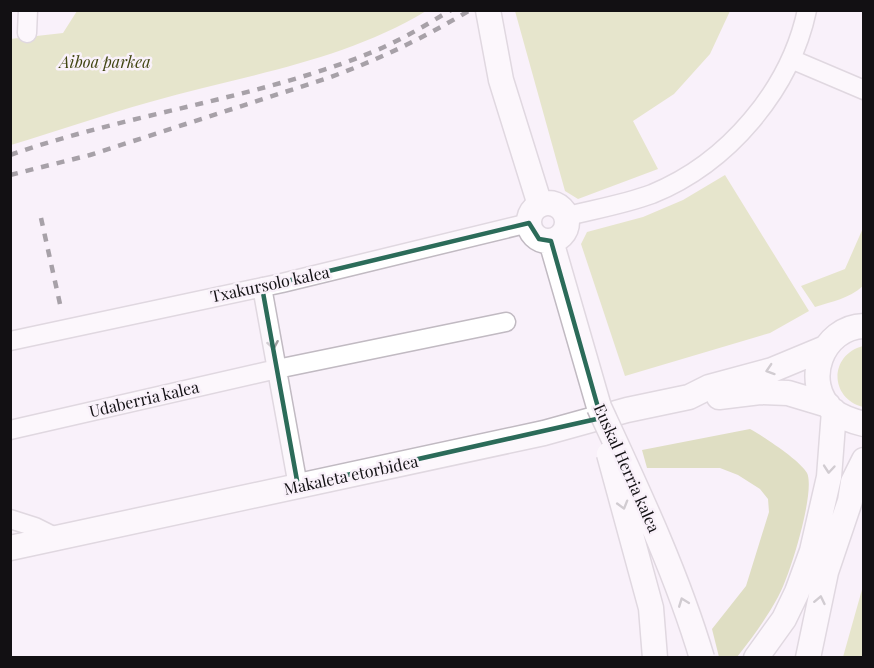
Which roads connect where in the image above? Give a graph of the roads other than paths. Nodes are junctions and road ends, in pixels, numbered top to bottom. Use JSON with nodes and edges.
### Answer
{"nodes":[{"id":1,"x":28,"y":10,"type":"edge"},
{"id":2,"x":488,"y":10,"type":"edge"},
{"id":3,"x":807,"y":10,"type":"edge"},
{"id":4,"x":27,"y":33,"type":"dead end"},
{"id":5,"x":791,"y":59,"type":"junction"},
{"id":6,"x":864,"y":90,"type":"edge"},
{"id":7,"x":535,"y":214,"type":"junction"},
{"id":8,"x":568,"y":216,"type":"junction"},
{"id":9,"x":551,"y":241,"type":"junction"},
{"id":10,"x":262,"y":287,"type":"junction"},
{"id":11,"x":506,"y":322,"type":"dead end"},
{"id":12,"x":862,"y":324,"type":"edge"},
{"id":13,"x":10,"y":341,"type":"edge"},
{"id":14,"x":825,"y":348,"type":"junction"},
{"id":15,"x":277,"y":369,"type":"junction"},
{"id":16,"x":690,"y":397,"type":"junction"},
{"id":17,"x":599,"y":407,"type":"junction"},
{"id":18,"x":831,"y":408,"type":"junction"},
{"id":19,"x":864,"y":424,"type":"edge"},
{"id":20,"x":10,"y":430,"type":"edge"},
{"id":21,"x":864,"y":460,"type":"edge"},
{"id":22,"x":864,"y":480,"type":"edge"},
{"id":23,"x":298,"y":486,"type":"junction"},
{"id":24,"x":850,"y":501,"type":"junction"},
{"id":25,"x":10,"y":519,"type":"edge"},
{"id":26,"x":57,"y":538,"type":"junction"},
{"id":27,"x":10,"y":548,"type":"edge"},
{"id":28,"x":655,"y":657,"type":"edge"},
{"id":29,"x":702,"y":657,"type":"edge"},
{"id":30,"x":756,"y":657,"type":"edge"},
{"id":31,"x":808,"y":657,"type":"edge"}],
"edges":[{"from":1,"to":4,"type":"street"},
{"from":2,"to":7,"type":"street"},
{"from":3,"to":5,"type":"street"},
{"from":5,"to":6,"type":"street"},
{"from":5,"to":8,"type":"street"},
{"from":7,"to":8,"type":"street"},
{"from":7,"to":9,"type":"street"},
{"from":7,"to":10,"type":"street","name":"Txakursolo kalea"},
{"from":8,"to":9,"type":"street"},
{"from":9,"to":17,"type":"street","name":"Euskal Herria kalea"},
{"from":10,"to":13,"type":"street","name":"Txakursolo kalea"},
{"from":10,"to":15,"type":"street","one_way":true},
{"from":11,"to":15,"type":"street","name":"Udaberria kalea"},
{"from":12,"to":14,"type":"street","name":"Makaleta etorbidea"},
{"from":14,"to":16,"type":"street","name":"Makaleta etorbidea","one_way":true},
{"from":14,"to":18,"type":"street"},
{"from":15,"to":20,"type":"street","name":"Udaberria kalea"},
{"from":15,"to":23,"type":"street"},
{"from":16,"to":18,"type":"street","name":"Makaleta etorbidea"},
{"from":16,"to":23,"type":"street","name":"Makaleta etorbidea"},
{"from":17,"to":28,"type":"street","one_way":true,"bridge":true},
{"from":29,"to":17,"type":"street","name":"Euskal Herria kalea","one_way":true,"bridge":true},
{"from":18,"to":19,"type":"street","name":"Makaleta etorbidea"},
{"from":18,"to":30,"type":"street","one_way":true},
{"from":21,"to":24,"type":"street"},
{"from":22,"to":24,"type":"street"},
{"from":23,"to":26,"type":"street","name":"Makaleta etorbidea"},
{"from":31,"to":24,"type":"street","one_way":true},
{"from":25,"to":26,"type":"street"},
{"from":26,"to":27,"type":"street","name":"Makaleta etorbidea"}]}
